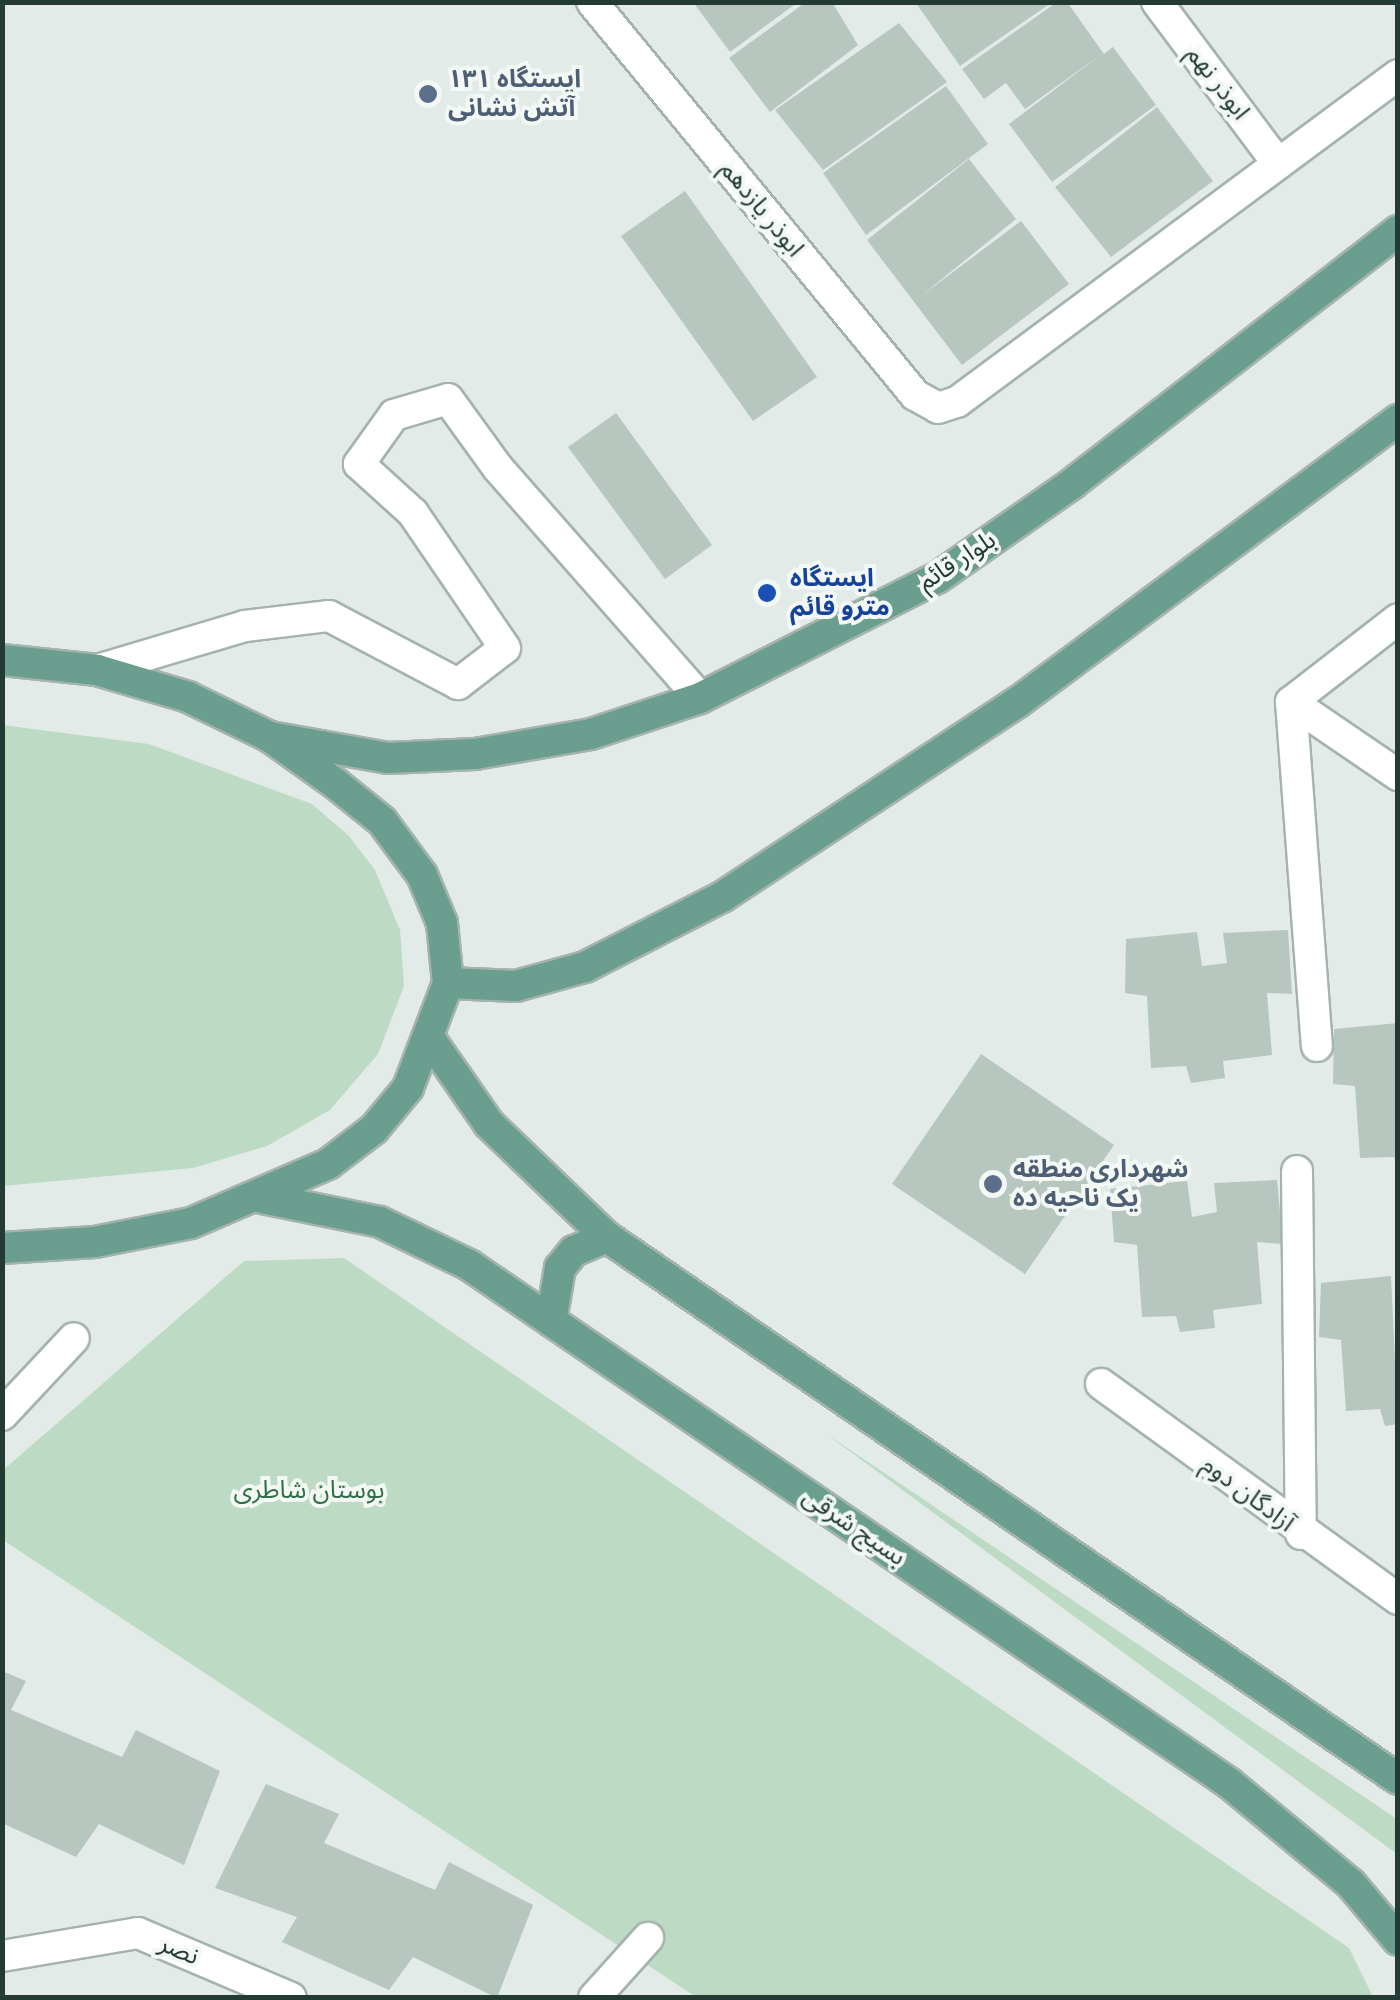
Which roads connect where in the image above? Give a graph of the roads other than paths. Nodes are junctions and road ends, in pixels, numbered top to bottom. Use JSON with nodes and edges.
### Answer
{"nodes":[{"id":1,"x":592,"y":2,"type":"edge"},
{"id":2,"x":1157,"y":2,"type":"edge"},
{"id":3,"x":1398,"y":75,"type":"edge"},
{"id":4,"x":1278,"y":164,"type":"junction"},
{"id":5,"x":1398,"y":231,"type":"edge"},
{"id":6,"x":1398,"y":420,"type":"edge"},
{"id":7,"x":1398,"y":618,"type":"edge"},
{"id":8,"x":2,"y":660,"type":"edge"},
{"id":9,"x":97,"y":670,"type":"junction"},
{"id":10,"x":700,"y":698,"type":"junction"},
{"id":11,"x":1292,"y":702,"type":"junction"},
{"id":12,"x":270,"y":738,"type":"junction"},
{"id":13,"x":1398,"y":775,"type":"edge"},
{"id":14,"x":448,"y":983,"type":"junction"},
{"id":15,"x":430,"y":1039,"type":"junction"},
{"id":16,"x":1317,"y":1046,"type":"dead end"},
{"id":17,"x":1298,"y":1171,"type":"dead end"},
{"id":18,"x":262,"y":1198,"type":"junction"},
{"id":19,"x":607,"y":1237,"type":"junction"},
{"id":20,"x":2,"y":1248,"type":"edge"},
{"id":21,"x":551,"y":1321,"type":"junction"},
{"id":22,"x":74,"y":1338,"type":"dead end"},
{"id":23,"x":1101,"y":1384,"type":"dead end"},
{"id":24,"x":2,"y":1415,"type":"edge"},
{"id":25,"x":1301,"y":1534,"type":"junction"},
{"id":26,"x":1398,"y":1599,"type":"edge"},
{"id":27,"x":1398,"y":1779,"type":"edge"},
{"id":28,"x":648,"y":1938,"type":"dead end"},
{"id":29,"x":1398,"y":1940,"type":"edge"},
{"id":30,"x":2,"y":1956,"type":"edge"},
{"id":31,"x":291,"y":1998,"type":"edge"},
{"id":32,"x":594,"y":1998,"type":"edge"}],
"edges":[{"from":1,"to":4,"type":"street","name":"ابوذر یازدهم"},
{"from":2,"to":4,"type":"street","name":"ابوذر نهم"},
{"from":3,"to":4,"type":"street"},
{"from":5,"to":10,"type":"main road","name":"بلوار قائم"},
{"from":6,"to":14,"type":"main road"},
{"from":7,"to":11,"type":"street"},
{"from":8,"to":9,"type":"main road"},
{"from":9,"to":10,"type":"street"},
{"from":9,"to":12,"type":"main road"},
{"from":10,"to":12,"type":"main road","name":"بلوار قائم"},
{"from":11,"to":13,"type":"street"},
{"from":11,"to":16,"type":"street"},
{"from":12,"to":14,"type":"main road"},
{"from":14,"to":15,"type":"main road"},
{"from":15,"to":18,"type":"main road"},
{"from":15,"to":19,"type":"main road"},
{"from":17,"to":25,"type":"street"},
{"from":18,"to":20,"type":"main road"},
{"from":18,"to":21,"type":"main road","name":"بسیج شرقی"},
{"from":19,"to":21,"type":"main road"},
{"from":19,"to":27,"type":"main road"},
{"from":21,"to":29,"type":"main road","name":"بسیج شرقی"},
{"from":22,"to":24,"type":"street"},
{"from":23,"to":25,"type":"street","name":"آزادگان دوم"},
{"from":25,"to":26,"type":"street","name":"آزادگان دوم"},
{"from":28,"to":32,"type":"street"},
{"from":30,"to":31,"type":"street","name":"نصر"}]}
